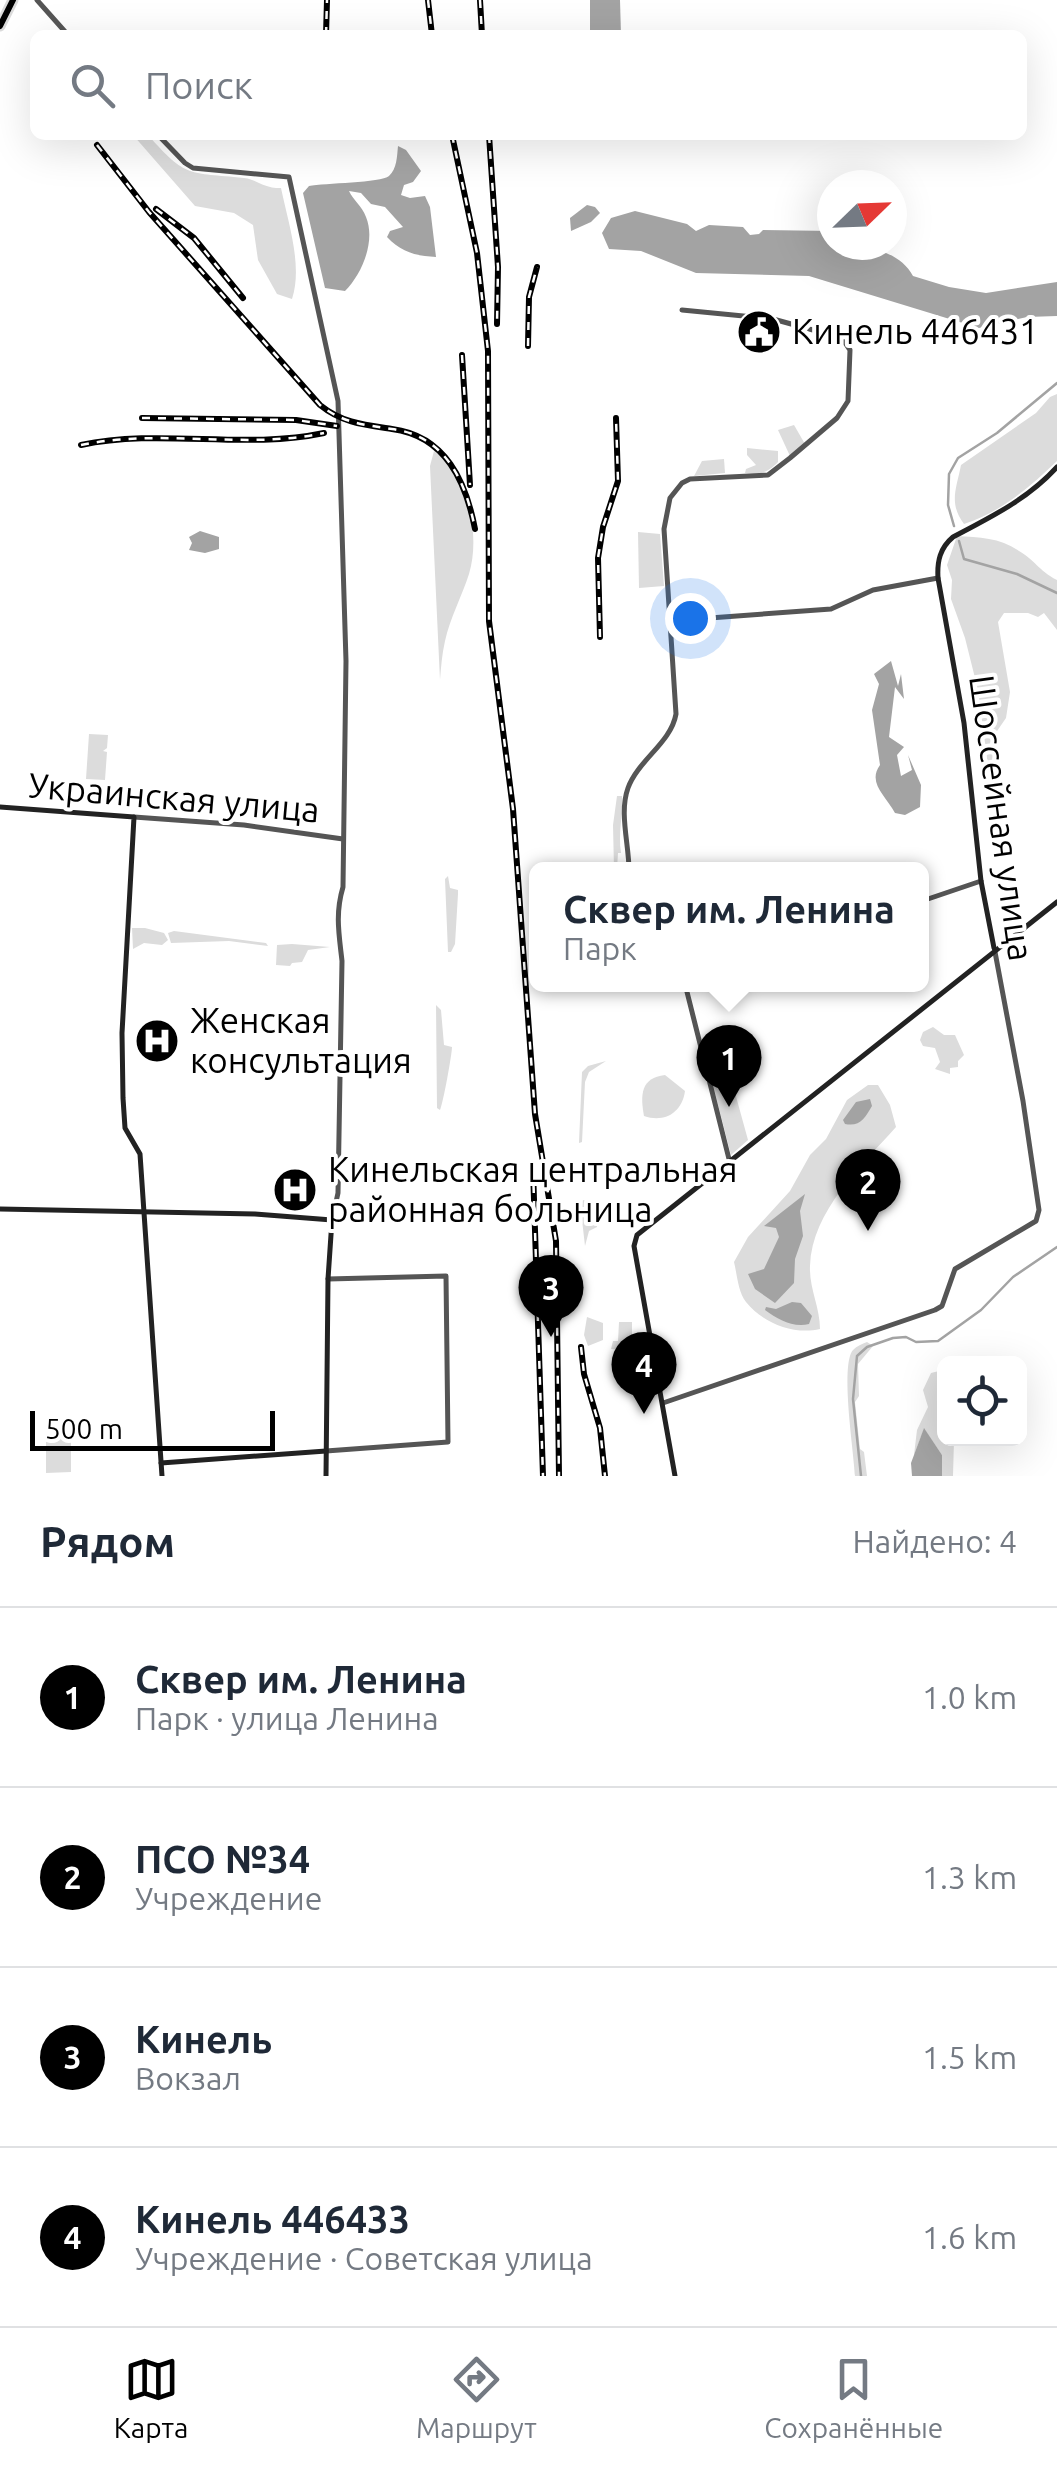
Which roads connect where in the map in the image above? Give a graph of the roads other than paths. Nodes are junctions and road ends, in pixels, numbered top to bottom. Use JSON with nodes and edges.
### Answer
{"nodes":[{"id":1,"x":12,"y":0,"type":"edge"},
{"id":2,"x":36,"y":0,"type":"edge"},
{"id":3,"x":0,"y":26,"type":"edge"},
{"id":4,"x":63,"y":30,"type":"edge"},
{"id":5,"x":163,"y":140,"type":"edge"},
{"id":6,"x":682,"y":310,"type":"dead end"},
{"id":7,"x":1057,"y":468,"type":"edge"},
{"id":8,"x":938,"y":578,"type":"junction"},
{"id":9,"x":669,"y":621,"type":"junction"},
{"id":10,"x":0,"y":808,"type":"edge"},
{"id":11,"x":134,"y":818,"type":"junction"},
{"id":12,"x":344,"y":839,"type":"junction"},
{"id":13,"x":628,"y":862,"type":"edge"},
{"id":14,"x":981,"y":882,"type":"junction"},
{"id":15,"x":929,"y":899,"type":"edge"},
{"id":16,"x":1057,"y":902,"type":"edge"},
{"id":17,"x":994,"y":950,"type":"junction"},
{"id":18,"x":687,"y":992,"type":"edge"},
{"id":19,"x":730,"y":1163,"type":"junction"},
{"id":20,"x":0,"y":1209,"type":"edge"},
{"id":21,"x":146,"y":1211,"type":"junction"},
{"id":22,"x":332,"y":1220,"type":"junction"},
{"id":23,"x":328,"y":1279,"type":"junction"},
{"id":24,"x":663,"y":1403,"type":"junction"},
{"id":25,"x":326,"y":1451,"type":"junction"},
{"id":26,"x":162,"y":1463,"type":"junction"},
{"id":27,"x":162,"y":1476,"type":"edge"},
{"id":28,"x":326,"y":1476,"type":"edge"},
{"id":29,"x":675,"y":1476,"type":"edge"}],
"edges":[{"from":1,"to":3,"type":"main road"},
{"from":2,"to":4,"type":"street"},
{"from":5,"to":12,"type":"street"},
{"from":6,"to":9,"type":"street"},
{"from":7,"to":8,"type":"main road"},
{"from":8,"to":9,"type":"street"},
{"from":8,"to":14,"type":"main road","name":"Шоссейная улица"},
{"from":9,"to":13,"type":"street"},
{"from":10,"to":11,"type":"main road","name":"Украинская улица"},
{"from":11,"to":12,"type":"street","name":"Украинская улица"},
{"from":11,"to":21,"type":"main road"},
{"from":12,"to":22,"type":"street"},
{"from":14,"to":15,"type":"street"},
{"from":14,"to":17,"type":"main road","name":"Шоссейная улица"},
{"from":16,"to":17,"type":"main road"},
{"from":17,"to":19,"type":"main road"},
{"from":17,"to":24,"type":"street","name":"Шоссейная улица"},
{"from":18,"to":19,"type":"street"},
{"from":19,"to":24,"type":"main road"},
{"from":20,"to":21,"type":"main road"},
{"from":21,"to":22,"type":"main road"},
{"from":21,"to":26,"type":"main road"},
{"from":22,"to":23,"type":"main road"},
{"from":23,"to":25,"type":"main road"},
{"from":23,"to":25,"type":"street"},
{"from":24,"to":29,"type":"main road"},
{"from":25,"to":26,"type":"main road"},
{"from":25,"to":28,"type":"main road"},
{"from":26,"to":27,"type":"main road"}]}
